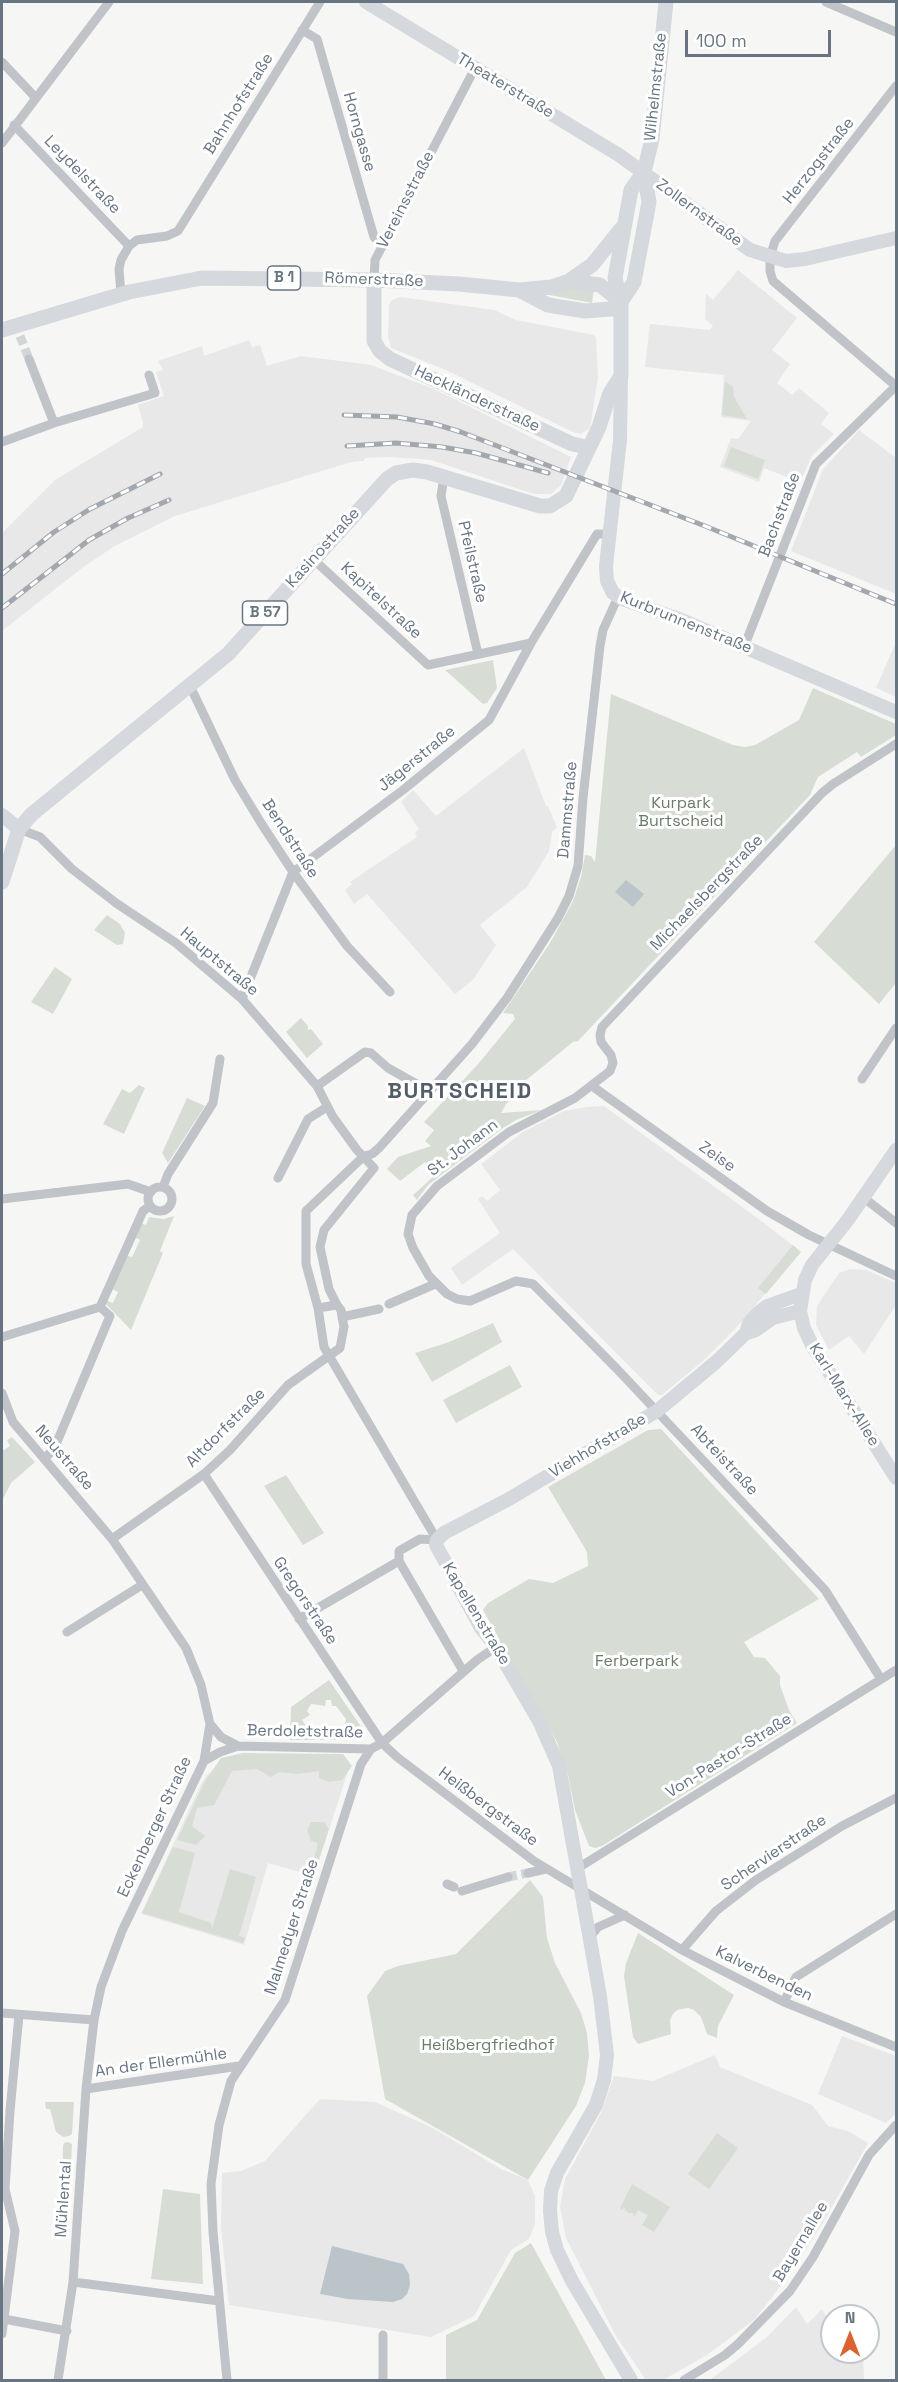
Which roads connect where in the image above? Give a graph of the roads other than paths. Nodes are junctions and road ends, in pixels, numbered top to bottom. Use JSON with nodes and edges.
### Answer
{"nodes":[{"id":1,"x":109,"y":2,"type":"edge"},
{"id":2,"x":320,"y":2,"type":"edge"},
{"id":3,"x":366,"y":2,"type":"edge"},
{"id":4,"x":666,"y":2,"type":"edge"},
{"id":5,"x":826,"y":2,"type":"edge"},
{"id":6,"x":302,"y":30,"type":"junction"},
{"id":7,"x":897,"y":32,"type":"edge"},
{"id":8,"x":2,"y":62,"type":"edge"},
{"id":9,"x":475,"y":68,"type":"junction"},
{"id":10,"x":897,"y":86,"type":"edge"},
{"id":11,"x":35,"y":98,"type":"junction"},
{"id":12,"x":14,"y":126,"type":"junction"},
{"id":13,"x":2,"y":143,"type":"edge"},
{"id":14,"x":644,"y":172,"type":"junction"},
{"id":15,"x":623,"y":226,"type":"junction"},
{"id":16,"x":897,"y":238,"type":"edge"},
{"id":17,"x":129,"y":246,"type":"junction"},
{"id":18,"x":383,"y":246,"type":"junction"},
{"id":19,"x":770,"y":257,"type":"junction"},
{"id":20,"x":374,"y":280,"type":"junction"},
{"id":21,"x":570,"y":281,"type":"junction"},
{"id":22,"x":519,"y":290,"type":"junction"},
{"id":23,"x":121,"y":294,"type":"junction"},
{"id":24,"x":621,"y":302,"type":"junction"},
{"id":25,"x":2,"y":330,"type":"edge"},
{"id":26,"x":374,"y":341,"type":"joint"},
{"id":27,"x":29,"y":359,"type":"tunnel mouth"},
{"id":28,"x":149,"y":375,"type":"dead end"},
{"id":29,"x":621,"y":376,"type":"junction"},
{"id":30,"x":897,"y":386,"type":"edge"},
{"id":31,"x":54,"y":423,"type":"junction"},
{"id":32,"x":2,"y":442,"type":"edge"},
{"id":33,"x":587,"y":447,"type":"junction"},
{"id":34,"x":444,"y":477,"type":"junction"},
{"id":35,"x":610,"y":534,"type":"junction"},
{"id":36,"x":313,"y":559,"type":"junction"},
{"id":37,"x":618,"y":597,"type":"junction"},
{"id":38,"x":531,"y":643,"type":"junction"},
{"id":39,"x":744,"y":647,"type":"junction"},
{"id":40,"x":478,"y":654,"type":"junction"},
{"id":41,"x":190,"y":686,"type":"junction"},
{"id":42,"x":897,"y":712,"type":"edge"},
{"id":43,"x":897,"y":744,"type":"edge"},
{"id":44,"x":2,"y":815,"type":"edge"},
{"id":45,"x":19,"y":829,"type":"junction"},
{"id":46,"x":293,"y":872,"type":"junction"},
{"id":47,"x":2,"y":882,"type":"edge"},
{"id":48,"x":390,"y":992,"type":"dead end"},
{"id":49,"x":242,"y":999,"type":"junction"},
{"id":50,"x":895,"y":1032,"type":"edge"},
{"id":51,"x":220,"y":1059,"type":"dead end"},
{"id":52,"x":862,"y":1078,"type":"dead end"},
{"id":53,"x":317,"y":1086,"type":"junction"},
{"id":54,"x":592,"y":1086,"type":"junction"},
{"id":55,"x":429,"y":1091,"type":"junction"},
{"id":56,"x":327,"y":1107,"type":"junction"},
{"id":57,"x":897,"y":1150,"type":"edge"},
{"id":58,"x":364,"y":1156,"type":"junction"},
{"id":59,"x":278,"y":1178,"type":"dead end"},
{"id":60,"x":163,"y":1187,"type":"junction"},
{"id":61,"x":151,"y":1192,"type":"junction"},
{"id":62,"x":2,"y":1198,"type":"edge"},
{"id":63,"x":864,"y":1198,"type":"junction"},
{"id":64,"x":150,"y":1206,"type":"junction"},
{"id":65,"x":897,"y":1223,"type":"edge"},
{"id":66,"x":829,"y":1244,"type":"junction"},
{"id":67,"x":897,"y":1276,"type":"edge"},
{"id":68,"x":435,"y":1284,"type":"junction"},
{"id":69,"x":801,"y":1294,"type":"junction"},
{"id":70,"x":389,"y":1304,"type":"dead end"},
{"id":71,"x":337,"y":1305,"type":"junction"},
{"id":72,"x":100,"y":1307,"type":"junction"},
{"id":73,"x":318,"y":1308,"type":"junction"},
{"id":74,"x":380,"y":1309,"type":"dead end"},
{"id":75,"x":800,"y":1311,"type":"junction"},
{"id":76,"x":342,"y":1317,"type":"junction"},
{"id":77,"x":746,"y":1333,"type":"junction"},
{"id":78,"x":2,"y":1336,"type":"edge"},
{"id":79,"x":329,"y":1355,"type":"junction"},
{"id":80,"x":2,"y":1393,"type":"edge"},
{"id":81,"x":657,"y":1411,"type":"junction"},
{"id":82,"x":45,"y":1458,"type":"junction"},
{"id":83,"x":204,"y":1474,"type":"junction"},
{"id":84,"x":897,"y":1478,"type":"edge"},
{"id":85,"x":112,"y":1539,"type":"junction"},
{"id":86,"x":437,"y":1540,"type":"junction"},
{"id":87,"x":399,"y":1561,"type":"junction"},
{"id":88,"x":142,"y":1585,"type":"junction"},
{"id":89,"x":299,"y":1619,"type":"junction"},
{"id":90,"x":67,"y":1632,"type":"dead end"},
{"id":91,"x":496,"y":1647,"type":"junction"},
{"id":92,"x":897,"y":1670,"type":"edge"},
{"id":93,"x":463,"y":1671,"type":"junction"},
{"id":94,"x":881,"y":1679,"type":"junction"},
{"id":95,"x":210,"y":1724,"type":"junction"},
{"id":96,"x":382,"y":1743,"type":"junction"},
{"id":97,"x":238,"y":1746,"type":"junction"},
{"id":98,"x":371,"y":1749,"type":"junction"},
{"id":99,"x":204,"y":1761,"type":"junction"},
{"id":100,"x":897,"y":1798,"type":"edge"},
{"id":101,"x":578,"y":1868,"type":"junction"},
{"id":102,"x":546,"y":1869,"type":"junction"},
{"id":103,"x":528,"y":1873,"type":"tunnel mouth"},
{"id":104,"x":508,"y":1877,"type":"tunnel mouth"},
{"id":105,"x":454,"y":1887,"type":"dead end"},
{"id":106,"x":581,"y":1890,"type":"junction"},
{"id":107,"x":897,"y":1914,"type":"edge"},
{"id":108,"x":625,"y":1915,"type":"junction"},
{"id":109,"x":590,"y":1936,"type":"junction"},
{"id":110,"x":682,"y":1950,"type":"junction"},
{"id":111,"x":784,"y":2002,"type":"junction"},
{"id":112,"x":2,"y":2013,"type":"edge"},
{"id":113,"x":19,"y":2014,"type":"junction"},
{"id":114,"x":94,"y":2020,"type":"junction"},
{"id":115,"x":897,"y":2047,"type":"edge"},
{"id":116,"x":239,"y":2066,"type":"junction"},
{"id":117,"x":86,"y":2089,"type":"junction"},
{"id":118,"x":897,"y":2125,"type":"edge"},
{"id":119,"x":72,"y":2282,"type":"junction"},
{"id":120,"x":219,"y":2301,"type":"junction"},
{"id":121,"x":4,"y":2319,"type":"junction"},
{"id":122,"x":67,"y":2331,"type":"junction"},
{"id":123,"x":2,"y":2334,"type":"edge"},
{"id":124,"x":383,"y":2335,"type":"dead end"},
{"id":125,"x":58,"y":2380,"type":"edge"},
{"id":126,"x":227,"y":2380,"type":"edge"},
{"id":127,"x":383,"y":2380,"type":"edge"},
{"id":128,"x":631,"y":2380,"type":"edge"},
{"id":129,"x":684,"y":2380,"type":"edge"}],
"edges":[{"from":1,"to":11,"type":"street"},
{"from":2,"to":6,"type":"street","name":"Bahnhofstraße"},
{"from":3,"to":9,"type":"main road","name":"Theaterstraße"},
{"from":4,"to":14,"type":"main road","name":"Wilhelmstraße","number":"B 1"},
{"from":5,"to":7,"type":"street"},
{"from":6,"to":17,"type":"street","name":"Bahnhofstraße"},
{"from":6,"to":18,"type":"street","name":"Horngasse"},
{"from":8,"to":11,"type":"street"},
{"from":9,"to":14,"type":"main road","name":"Theaterstraße"},
{"from":9,"to":18,"type":"street","name":"Vereinsstraße"},
{"from":10,"to":19,"type":"street","name":"Herzogstraße"},
{"from":11,"to":12,"type":"street"},
{"from":12,"to":13,"type":"street"},
{"from":12,"to":17,"type":"street","name":"Leydelstraße"},
{"from":14,"to":15,"type":"main road","name":"Kurbrunnenstraße","number":"B 1"},
{"from":14,"to":19,"type":"main road","name":"Zollernstraße"},
{"from":14,"to":24,"type":"main road","name":"Kurbrunnenstraße","number":"B 1"},
{"from":15,"to":21,"type":"main road","number":"B 1"},
{"from":15,"to":24,"type":"main road","name":"Kurbrunnenstraße"},
{"from":16,"to":19,"type":"main road","name":"Zollernstraße"},
{"from":17,"to":23,"type":"street"},
{"from":18,"to":20,"type":"street","name":"Vereinsstraße"},
{"from":19,"to":30,"type":"street"},
{"from":20,"to":22,"type":"main road","name":"Römerstraße","number":"B 1"},
{"from":20,"to":23,"type":"main road","name":"Römerstraße","number":"B 1"},
{"from":20,"to":26,"type":"main road","name":"Vereinsstraße"},
{"from":21,"to":22,"type":"main road","name":"Römerstraße","number":"B 1"},
{"from":21,"to":24,"type":"main road"},
{"from":22,"to":24,"type":"main road","name":"Römerstraße","number":"B 1"},
{"from":23,"to":25,"type":"main road","number":"B 1"},
{"from":24,"to":29,"type":"main road","name":"Kurbrunnenstraße","number":"B 57"},
{"from":26,"to":33,"type":"main road","name":"Hackländerstraße"},
{"from":27,"to":31,"type":"street"},
{"from":28,"to":31,"type":"street"},
{"from":29,"to":33,"type":"main road","name":"Kasinostraße","number":"B 57"},
{"from":29,"to":35,"type":"main road","name":"Kurbrunnenstraße"},
{"from":30,"to":39,"type":"street","name":"Bachstraße"},
{"from":31,"to":32,"type":"street"},
{"from":33,"to":34,"type":"main road","name":"Kasinostraße","number":"B 57"},
{"from":34,"to":36,"type":"main road","name":"Kasinostraße","number":"B 57"},
{"from":34,"to":40,"type":"street","name":"Pfeilstraße"},
{"from":35,"to":37,"type":"main road","name":"Kurbrunnenstraße"},
{"from":35,"to":38,"type":"street","name":"Jägerstraße"},
{"from":36,"to":40,"type":"street","name":"Kapitelstraße"},
{"from":36,"to":41,"type":"main road","name":"Kasinostraße","number":"B 57"},
{"from":37,"to":39,"type":"main road","name":"Kurbrunnenstraße"},
{"from":37,"to":55,"type":"street","name":"Dammstraße"},
{"from":38,"to":40,"type":"street"},
{"from":38,"to":46,"type":"street","name":"Jägerstraße"},
{"from":39,"to":42,"type":"main road","name":"Kurbrunnenstraße"},
{"from":41,"to":45,"type":"main road","name":"Kasinostraße","number":"B 57"},
{"from":41,"to":46,"type":"street","name":"Bendstraße"},
{"from":43,"to":54,"type":"street","name":"Michaelsbergstraße"},
{"from":44,"to":45,"type":"main road"},
{"from":45,"to":47,"type":"main road","number":"B 57"},
{"from":45,"to":49,"type":"street","name":"Hauptstraße"},
{"from":46,"to":48,"type":"street","name":"Bendstraße"},
{"from":46,"to":49,"type":"street"},
{"from":49,"to":53,"type":"street","name":"Hauptstraße"},
{"from":50,"to":52,"type":"street"},
{"from":51,"to":60,"type":"street"},
{"from":53,"to":55,"type":"street"},
{"from":53,"to":56,"type":"street","name":"Hauptstraße"},
{"from":54,"to":66,"type":"street","name":"Zeise"},
{"from":54,"to":68,"type":"street","name":"St. Johann"},
{"from":55,"to":58,"type":"street","name":"Dammstraße"},
{"from":56,"to":58,"type":"street","name":"Hauptstraße"},
{"from":56,"to":59,"type":"street"},
{"from":57,"to":63,"type":"main road","name":"Karl-Marx-Allee"},
{"from":58,"to":71,"type":"street"},
{"from":58,"to":73,"type":"street","name":"Kapellenstraße"},
{"from":60,"to":61,"type":"street"},
{"from":60,"to":64,"type":"street"},
{"from":61,"to":62,"type":"street"},
{"from":61,"to":64,"type":"street"},
{"from":63,"to":65,"type":"street"},
{"from":63,"to":66,"type":"main road","name":"Karl-Marx-Allee"},
{"from":64,"to":72,"type":"street"},
{"from":66,"to":67,"type":"street","name":"Zeise"},
{"from":66,"to":69,"type":"main road","name":"Karl-Marx-Allee"},
{"from":68,"to":70,"type":"street"},
{"from":68,"to":81,"type":"street","name":"Abteistraße"},
{"from":69,"to":75,"type":"main road","name":"Karl-Marx-Allee"},
{"from":69,"to":77,"type":"main road","name":"Viehhofstraße"},
{"from":71,"to":73,"type":"street"},
{"from":71,"to":76,"type":"street"},
{"from":72,"to":78,"type":"street"},
{"from":72,"to":82,"type":"street"},
{"from":73,"to":79,"type":"street","name":"Kapellenstraße"},
{"from":74,"to":76,"type":"street"},
{"from":75,"to":77,"type":"main road","name":"Viehhofstraße"},
{"from":75,"to":84,"type":"main road","name":"Karl-Marx-Allee"},
{"from":76,"to":79,"type":"street"},
{"from":77,"to":81,"type":"main road","name":"Viehhofstraße"},
{"from":79,"to":83,"type":"street","name":"Altdorfstraße"},
{"from":79,"to":86,"type":"street","name":"Kapellenstraße"},
{"from":80,"to":82,"type":"street","name":"Neustraße"},
{"from":81,"to":86,"type":"main road","name":"Viehhofstraße"},
{"from":81,"to":94,"type":"street","name":"Abteistraße"},
{"from":82,"to":85,"type":"street","name":"Neustraße"},
{"from":83,"to":85,"type":"street","name":"Altdorfstraße"},
{"from":83,"to":89,"type":"street","name":"Gregorstraße"},
{"from":85,"to":88,"type":"street","name":"Eckenberger Straße"},
{"from":86,"to":87,"type":"street"},
{"from":86,"to":91,"type":"main road","name":"Kapellenstraße"},
{"from":87,"to":89,"type":"street"},
{"from":87,"to":93,"type":"street"},
{"from":88,"to":90,"type":"street"},
{"from":88,"to":95,"type":"street","name":"Eckenberger Straße"},
{"from":89,"to":96,"type":"street","name":"Gregorstraße"},
{"from":91,"to":93,"type":"street"},
{"from":91,"to":101,"type":"main road","name":"Kapellenstraße"},
{"from":92,"to":94,"type":"street","name":"Von-Pastor-Straße"},
{"from":93,"to":96,"type":"street"},
{"from":94,"to":101,"type":"street","name":"Von-Pastor-Straße"},
{"from":95,"to":97,"type":"street","name":"Berdoletstraße"},
{"from":95,"to":99,"type":"street","name":"Eckenberger Straße"},
{"from":96,"to":98,"type":"street"},
{"from":96,"to":102,"type":"street","name":"Heißbergstraße"},
{"from":97,"to":98,"type":"street","name":"Berdoletstraße"},
{"from":97,"to":99,"type":"street","name":"Berdoletstraße"},
{"from":98,"to":116,"type":"street","name":"Malmedyer Straße"},
{"from":99,"to":114,"type":"street","name":"Eckenberger Straße"},
{"from":100,"to":110,"type":"street","name":"Schervierstraße"},
{"from":101,"to":106,"type":"main road","name":"Kapellenstraße"},
{"from":102,"to":103,"type":"street"},
{"from":102,"to":106,"type":"street","name":"Heißbergstraße"},
{"from":104,"to":105,"type":"street"},
{"from":106,"to":108,"type":"street","name":"Kalverbenden"},
{"from":106,"to":109,"type":"main road","name":"Kapellenstraße"},
{"from":107,"to":111,"type":"street"},
{"from":108,"to":109,"type":"street"},
{"from":108,"to":110,"type":"street","name":"Kalverbenden"},
{"from":109,"to":128,"type":"main road","name":"Kapellenstraße"},
{"from":110,"to":111,"type":"street","name":"Kalverbenden"},
{"from":111,"to":115,"type":"street","name":"Kalverbenden"},
{"from":112,"to":113,"type":"street"},
{"from":113,"to":114,"type":"street"},
{"from":113,"to":121,"type":"street"},
{"from":114,"to":117,"type":"street","name":"Mühlental"},
{"from":116,"to":117,"type":"street","name":"An der Ellermühle"},
{"from":116,"to":120,"type":"street","name":"Malmedyer Straße"},
{"from":117,"to":119,"type":"street","name":"Mühlental"},
{"from":118,"to":129,"type":"street","name":"Bayernallee"},
{"from":119,"to":120,"type":"street"},
{"from":119,"to":122,"type":"street","name":"Mühlental"},
{"from":120,"to":126,"type":"street","name":"Malmedyer Straße"},
{"from":121,"to":122,"type":"street"},
{"from":121,"to":123,"type":"street"},
{"from":122,"to":125,"type":"street","name":"Mühlental"},
{"from":124,"to":127,"type":"street"}]}
